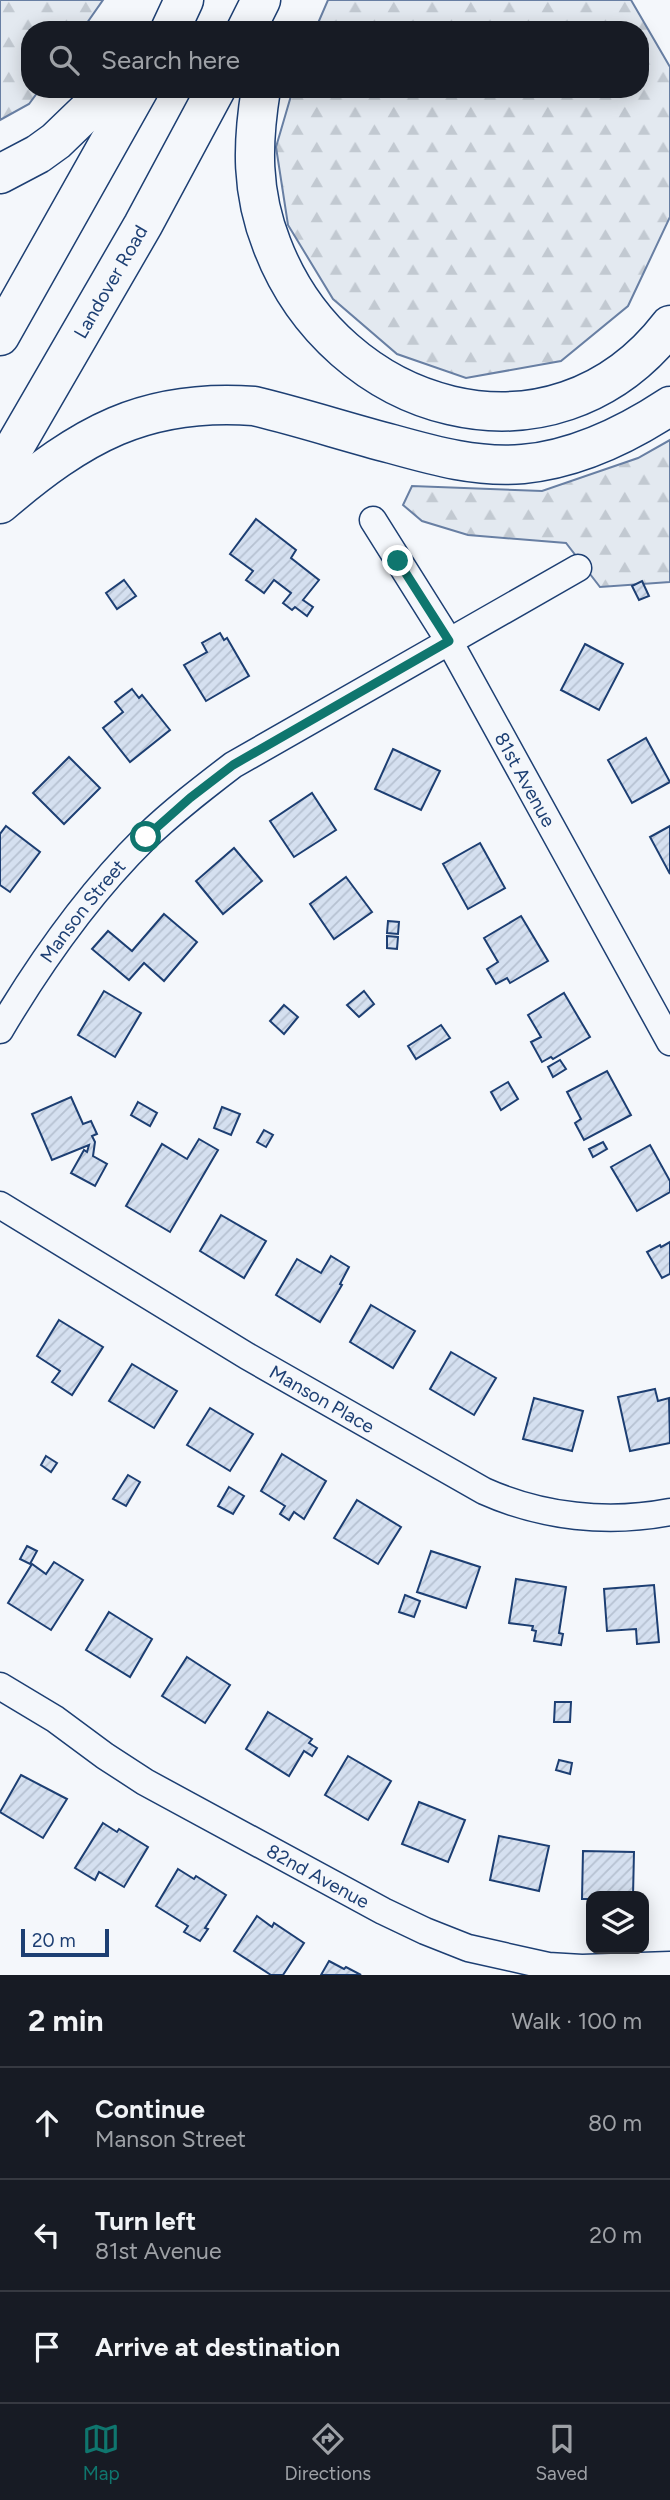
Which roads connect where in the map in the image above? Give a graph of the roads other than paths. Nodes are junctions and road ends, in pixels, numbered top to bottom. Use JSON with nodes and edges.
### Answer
{"nodes":[{"id":1,"x":261,"y":0,"type":"edge"},
{"id":2,"x":285,"y":0,"type":"edge"},
{"id":3,"x":250,"y":21,"type":"edge"},
{"id":4,"x":279,"y":21,"type":"edge"},
{"id":5,"x":101,"y":98,"type":"edge"},
{"id":6,"x":134,"y":98,"type":"edge"},
{"id":7,"x":211,"y":98,"type":"edge"},
{"id":8,"x":260,"y":98,"type":"edge"},
{"id":9,"x":0,"y":174,"type":"edge"},
{"id":10,"x":670,"y":325,"type":"edge"},
{"id":11,"x":0,"y":335,"type":"edge"},
{"id":12,"x":670,"y":406,"type":"edge"},
{"id":13,"x":0,"y":472,"type":"edge"},
{"id":14,"x":0,"y":504,"type":"edge"},
{"id":15,"x":373,"y":520,"type":"dead end"},
{"id":16,"x":578,"y":568,"type":"dead end"},
{"id":17,"x":449,"y":641,"type":"junction"},
{"id":18,"x":0,"y":1030,"type":"edge"},
{"id":19,"x":670,"y":1042,"type":"edge"},
{"id":20,"x":0,"y":1205,"type":"edge"},
{"id":21,"x":670,"y":1512,"type":"edge"},
{"id":22,"x":0,"y":1686,"type":"edge"},
{"id":23,"x":670,"y":1965,"type":"edge"}],
"edges":[{"from":1,"to":3,"type":"main road"},
{"from":2,"to":4,"type":"main road"},
{"from":5,"to":9,"type":"main road"},
{"from":6,"to":11,"type":"main road"},
{"from":7,"to":13,"type":"main road","name":"Landover Road"},
{"from":8,"to":10,"type":"main road"},
{"from":12,"to":14,"type":"main road"},
{"from":15,"to":17,"type":"street","name":"81st Avenue"},
{"from":16,"to":17,"type":"street","name":"Manson Street"},
{"from":17,"to":18,"type":"street","name":"Manson Street"},
{"from":17,"to":19,"type":"street","name":"81st Avenue"},
{"from":20,"to":21,"type":"street","name":"Manson Place"},
{"from":22,"to":23,"type":"street","name":"82nd Avenue"}]}
